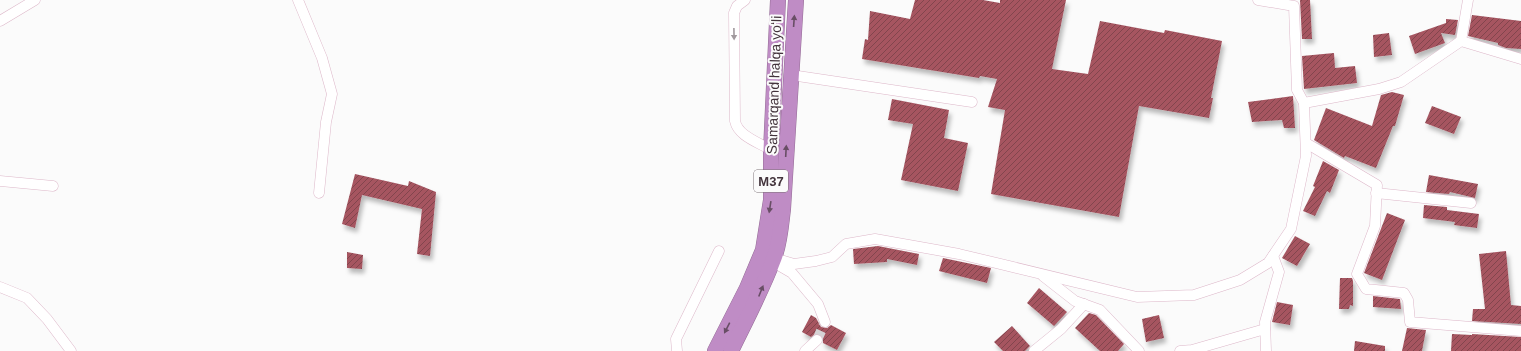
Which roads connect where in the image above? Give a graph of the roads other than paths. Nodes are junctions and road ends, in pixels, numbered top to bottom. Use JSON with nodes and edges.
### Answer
{"nodes":[{"id":1,"x":35,"y":0,"type":"edge"},
{"id":2,"x":298,"y":0,"type":"edge"},
{"id":3,"x":745,"y":0,"type":"edge"},
{"id":4,"x":778,"y":0,"type":"edge"},
{"id":5,"x":796,"y":0,"type":"edge"},
{"id":6,"x":1258,"y":0,"type":"edge"},
{"id":7,"x":1468,"y":0,"type":"edge"},
{"id":8,"x":0,"y":21,"type":"edge"},
{"id":9,"x":1461,"y":41,"type":"junction"},
{"id":10,"x":1521,"y":59,"type":"edge"},
{"id":11,"x":791,"y":75,"type":"junction"},
{"id":12,"x":972,"y":102,"type":"dead end"},
{"id":13,"x":1304,"y":103,"type":"junction"},
{"id":14,"x":1306,"y":143,"type":"junction"},
{"id":15,"x":771,"y":150,"type":"junction"},
{"id":16,"x":0,"y":181,"type":"edge"},
{"id":17,"x":53,"y":186,"type":"dead end"},
{"id":18,"x":319,"y":193,"type":"dead end"},
{"id":19,"x":1376,"y":193,"type":"junction"},
{"id":20,"x":1471,"y":203,"type":"dead end"},
{"id":21,"x":719,"y":251,"type":"dead end"},
{"id":22,"x":1273,"y":256,"type":"junction"},
{"id":23,"x":773,"y":260,"type":"junction"},
{"id":24,"x":1041,"y":274,"type":"junction"},
{"id":25,"x":0,"y":287,"type":"edge"},
{"id":26,"x":1084,"y":304,"type":"junction"},
{"id":27,"x":825,"y":322,"type":"dead end"},
{"id":28,"x":1265,"y":329,"type":"junction"},
{"id":29,"x":1521,"y":331,"type":"edge"},
{"id":30,"x":817,"y":340,"type":"tunnel mouth"},
{"id":31,"x":733,"y":350,"type":"edge"},
{"id":32,"x":71,"y":351,"type":"edge"},
{"id":33,"x":677,"y":351,"type":"edge"},
{"id":34,"x":714,"y":351,"type":"edge"},
{"id":35,"x":805,"y":351,"type":"edge"},
{"id":36,"x":1034,"y":351,"type":"edge"},
{"id":37,"x":1139,"y":351,"type":"edge"},
{"id":38,"x":1180,"y":351,"type":"edge"},
{"id":39,"x":1266,"y":351,"type":"edge"}],
"edges":[{"from":1,"to":8,"type":"street"},
{"from":2,"to":18,"type":"street"},
{"from":3,"to":15,"type":"street","one_way":true},
{"from":4,"to":15,"type":"highway","name":"Samarqand halqa yoʻli","number":"M37"},
{"from":11,"to":5,"type":"highway","name":"Samarqand halqa yoʻli","number":"M37","one_way":true},
{"from":6,"to":13,"type":"street"},
{"from":7,"to":9,"type":"street"},
{"from":9,"to":10,"type":"street"},
{"from":9,"to":13,"type":"street"},
{"from":11,"to":12,"type":"street"},
{"from":23,"to":11,"type":"highway","name":"Samarqand halqa yoʻli","number":"M37","one_way":true},
{"from":13,"to":14,"type":"street"},
{"from":14,"to":19,"type":"street"},
{"from":14,"to":22,"type":"street"},
{"from":15,"to":34,"type":"highway","name":"Samarqand halqa yoʻli","number":"M37","one_way":true},
{"from":16,"to":17,"type":"street"},
{"from":19,"to":20,"type":"street"},
{"from":19,"to":29,"type":"street"},
{"from":21,"to":33,"type":"street"},
{"from":22,"to":24,"type":"street"},
{"from":22,"to":28,"type":"street"},
{"from":23,"to":24,"type":"street"},
{"from":23,"to":27,"type":"street"},
{"from":31,"to":23,"type":"highway","name":"Samarqand halqa yoʻli","number":"M37","one_way":true},
{"from":24,"to":26,"type":"street"},
{"from":25,"to":32,"type":"street"},
{"from":26,"to":36,"type":"street"},
{"from":26,"to":37,"type":"street"},
{"from":28,"to":38,"type":"street"},
{"from":28,"to":39,"type":"street"},
{"from":30,"to":35,"type":"street"}]}
